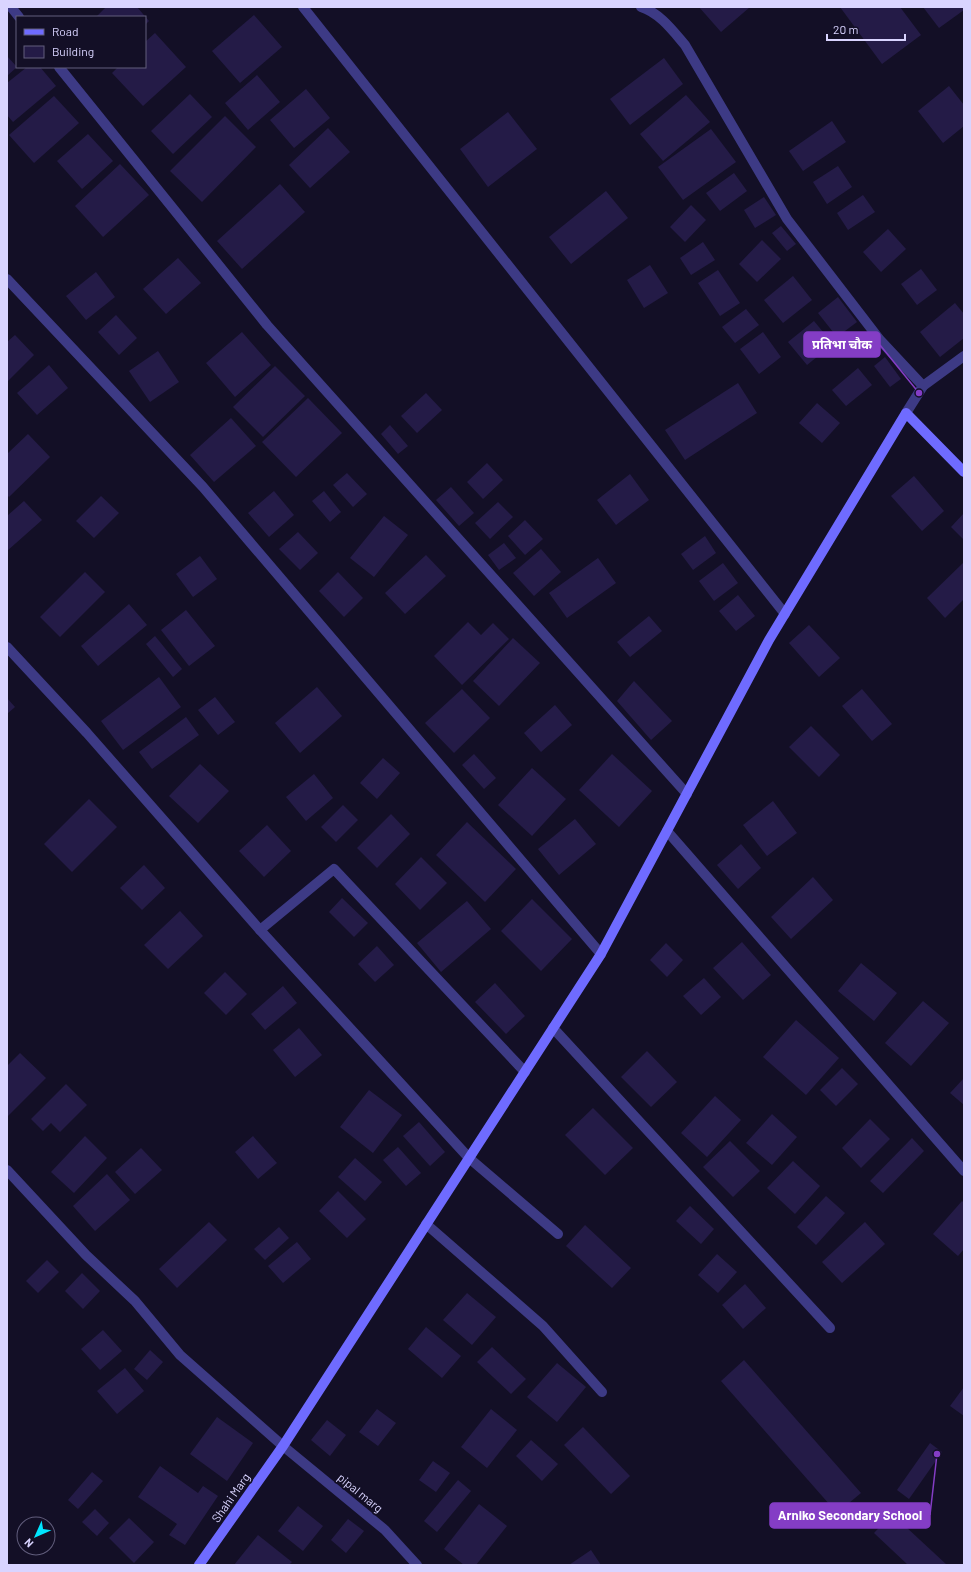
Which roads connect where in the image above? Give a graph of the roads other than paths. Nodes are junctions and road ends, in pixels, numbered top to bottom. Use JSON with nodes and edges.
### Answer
{"nodes":[{"id":1,"x":11,"y":7,"type":"edge"},
{"id":2,"x":303,"y":7,"type":"edge"},
{"id":3,"x":641,"y":7,"type":"edge"},
{"id":4,"x":18,"y":16,"type":"edge"},
{"id":5,"x":60,"y":68,"type":"edge"},
{"id":6,"x":7,"y":279,"type":"edge"},
{"id":7,"x":964,"y":356,"type":"edge"},
{"id":8,"x":923,"y":386,"type":"junction"},
{"id":9,"x":906,"y":413,"type":"junction"},
{"id":10,"x":964,"y":472,"type":"edge"},
{"id":11,"x":785,"y":614,"type":"junction"},
{"id":12,"x":7,"y":647,"type":"edge"},
{"id":13,"x":687,"y":794,"type":"junction"},
{"id":14,"x":667,"y":831,"type":"junction"},
{"id":15,"x":260,"y":930,"type":"junction"},
{"id":16,"x":601,"y":954,"type":"junction"},
{"id":17,"x":553,"y":1028,"type":"junction"},
{"id":18,"x":525,"y":1072,"type":"junction"},
{"id":19,"x":469,"y":1158,"type":"junction"},
{"id":20,"x":7,"y":1170,"type":"edge"},
{"id":21,"x":964,"y":1171,"type":"edge"},
{"id":22,"x":426,"y":1224,"type":"junction"},
{"id":23,"x":558,"y":1234,"type":"dead end"},
{"id":24,"x":830,"y":1328,"type":"dead end"},
{"id":25,"x":602,"y":1392,"type":"dead end"},
{"id":26,"x":283,"y":1446,"type":"junction"},
{"id":27,"x":199,"y":1565,"type":"edge"},
{"id":28,"x":418,"y":1565,"type":"edge"}],
"edges":[{"from":1,"to":4,"type":"street"},
{"from":2,"to":11,"type":"street"},
{"from":3,"to":8,"type":"street"},
{"from":5,"to":13,"type":"street"},
{"from":6,"to":16,"type":"street"},
{"from":7,"to":8,"type":"street"},
{"from":8,"to":9,"type":"street"},
{"from":9,"to":10,"type":"street"},
{"from":9,"to":11,"type":"street","name":"Shahi Marg"},
{"from":11,"to":13,"type":"street","name":"Shahi Marg"},
{"from":12,"to":15,"type":"street"},
{"from":13,"to":14,"type":"street","name":"Shahi Marg"},
{"from":14,"to":16,"type":"street","name":"Shahi Marg"},
{"from":14,"to":21,"type":"street"},
{"from":15,"to":18,"type":"street"},
{"from":15,"to":19,"type":"street"},
{"from":16,"to":17,"type":"street","name":"Shahi Marg"},
{"from":17,"to":18,"type":"street","name":"Shahi Marg"},
{"from":17,"to":24,"type":"street"},
{"from":18,"to":19,"type":"street","name":"Shahi Marg"},
{"from":19,"to":22,"type":"street","name":"Shahi Marg"},
{"from":19,"to":23,"type":"street"},
{"from":20,"to":26,"type":"street","name":"pipal marg"},
{"from":22,"to":25,"type":"street"},
{"from":22,"to":26,"type":"street","name":"Shahi Marg"},
{"from":26,"to":27,"type":"street","name":"Shahi Marg"},
{"from":26,"to":28,"type":"street","name":"pipal marg"}]}
